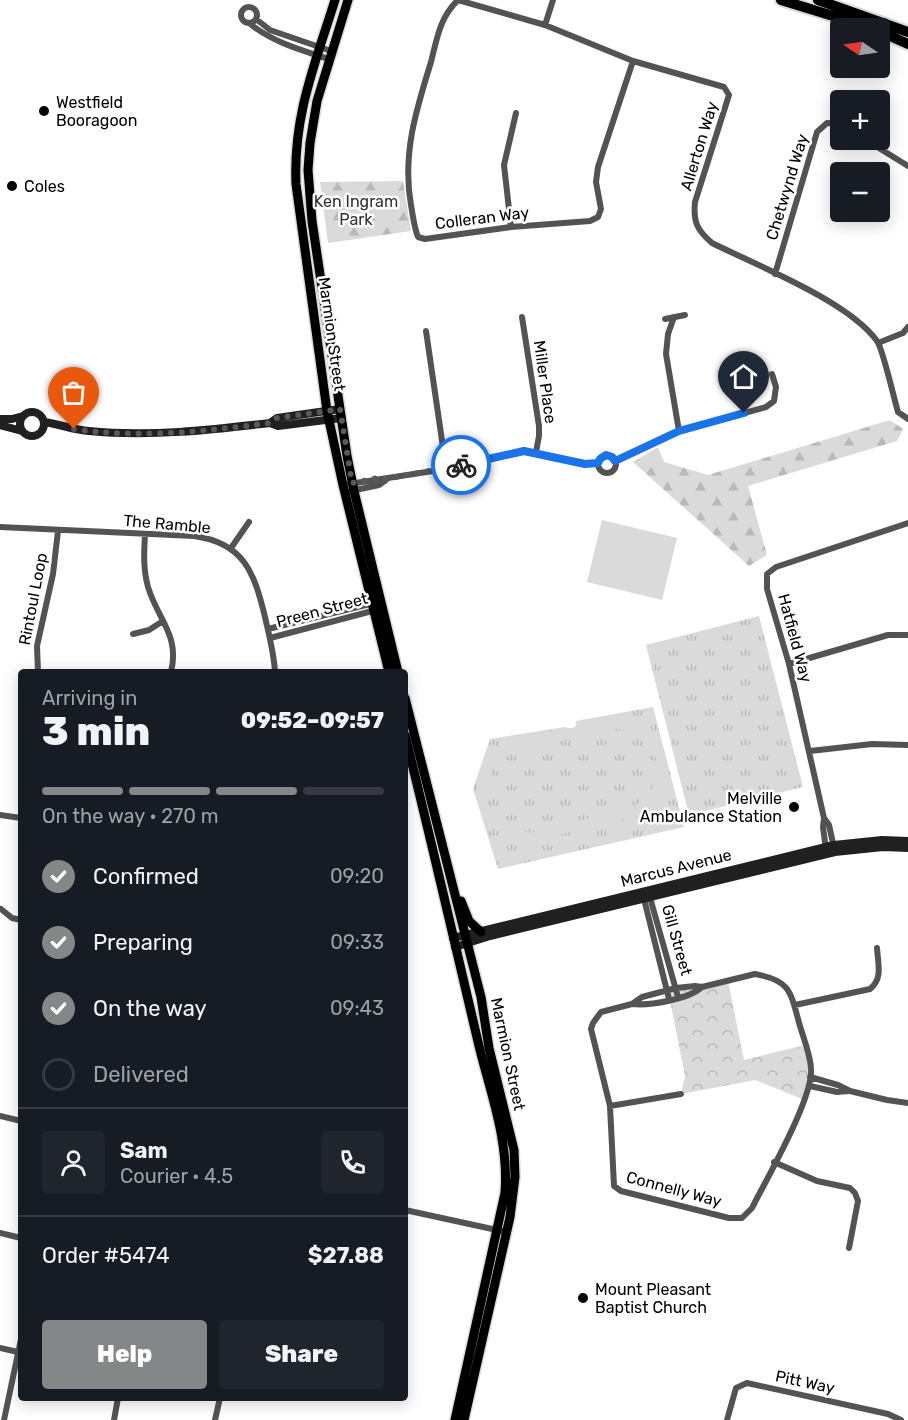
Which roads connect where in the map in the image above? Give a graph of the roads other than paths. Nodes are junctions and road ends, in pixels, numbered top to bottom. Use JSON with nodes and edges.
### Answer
{"nodes":[{"id":1,"x":335,"y":0,"type":"edge"},
{"id":2,"x":348,"y":0,"type":"edge"},
{"id":3,"x":458,"y":0,"type":"edge"},
{"id":4,"x":553,"y":0,"type":"edge"},
{"id":5,"x":781,"y":0,"type":"edge"},
{"id":6,"x":818,"y":0,"type":"edge"},
{"id":7,"x":840,"y":18,"type":"edge"},
{"id":8,"x":256,"y":20,"type":"junction"},
{"id":9,"x":249,"y":23,"type":"junction"},
{"id":10,"x":545,"y":25,"type":"junction"},
{"id":11,"x":908,"y":32,"type":"edge"},
{"id":12,"x":890,"y":37,"type":"edge"},
{"id":13,"x":908,"y":44,"type":"edge"},
{"id":14,"x":319,"y":52,"type":"junction"},
{"id":15,"x":330,"y":55,"type":"junction"},
{"id":16,"x":633,"y":61,"type":"junction"},
{"id":17,"x":516,"y":113,"type":"dead end"},
{"id":18,"x":830,"y":123,"type":"edge"},
{"id":19,"x":882,"y":150,"type":"edge"},
{"id":20,"x":908,"y":166,"type":"edge"},
{"id":21,"x":511,"y":227,"type":"junction"},
{"id":22,"x":775,"y":274,"type":"junction"},
{"id":23,"x":685,"y":315,"type":"dead end"},
{"id":24,"x":522,"y":317,"type":"dead end"},
{"id":25,"x":674,"y":317,"type":"junction"},
{"id":26,"x":664,"y":319,"type":"dead end"},
{"id":27,"x":908,"y":327,"type":"edge"},
{"id":28,"x":426,"y":331,"type":"dead end"},
{"id":29,"x":878,"y":343,"type":"junction"},
{"id":30,"x":772,"y":374,"type":"dead end"},
{"id":31,"x":341,"y":413,"type":"junction"},
{"id":32,"x":328,"y":415,"type":"junction"},
{"id":33,"x":23,"y":416,"type":"junction"},
{"id":34,"x":0,"y":419,"type":"edge"},
{"id":35,"x":908,"y":419,"type":"edge"},
{"id":36,"x":0,"y":425,"type":"edge"},
{"id":37,"x":43,"y":426,"type":"junction"},
{"id":38,"x":22,"y":431,"type":"junction"},
{"id":39,"x":679,"y":431,"type":"junction"},
{"id":40,"x":536,"y":452,"type":"junction"},
{"id":41,"x":615,"y":461,"type":"junction"},
{"id":42,"x":598,"y":463,"type":"junction"},
{"id":43,"x":446,"y":468,"type":"junction"},
{"id":44,"x":348,"y":488,"type":"junction"},
{"id":45,"x":249,"y":522,"type":"dead end"},
{"id":46,"x":908,"y":523,"type":"edge"},
{"id":47,"x":0,"y":527,"type":"edge"},
{"id":48,"x":58,"y":531,"type":"junction"},
{"id":49,"x":145,"y":534,"type":"junction"},
{"id":50,"x":231,"y":548,"type":"junction"},
{"id":51,"x":377,"y":606,"type":"junction"},
{"id":52,"x":163,"y":621,"type":"junction"},
{"id":53,"x":268,"y":629,"type":"junction"},
{"id":54,"x":133,"y":634,"type":"dead end"},
{"id":55,"x":908,"y":635,"type":"edge"},
{"id":56,"x":270,"y":638,"type":"junction"},
{"id":57,"x":789,"y":664,"type":"junction"},
{"id":58,"x":38,"y":669,"type":"edge"},
{"id":59,"x":171,"y":669,"type":"edge"},
{"id":60,"x":275,"y":669,"type":"edge"},
{"id":61,"x":388,"y":669,"type":"edge"},
{"id":62,"x":397,"y":669,"type":"edge"},
{"id":63,"x":408,"y":710,"type":"edge"},
{"id":64,"x":908,"y":745,"type":"edge"},
{"id":65,"x":408,"y":747,"type":"edge"},
{"id":66,"x":810,"y":751,"type":"junction"},
{"id":67,"x":0,"y":815,"type":"edge"},
{"id":68,"x":18,"y":818,"type":"edge"},
{"id":69,"x":908,"y":841,"type":"edge"},
{"id":70,"x":908,"y":848,"type":"edge"},
{"id":71,"x":830,"y":849,"type":"junction"},
{"id":72,"x":447,"y":865,"type":"junction"},
{"id":73,"x":646,"y":895,"type":"junction"},
{"id":74,"x":1,"y":909,"type":"edge"},
{"id":75,"x":18,"y":919,"type":"edge"},
{"id":76,"x":481,"y":932,"type":"junction"},
{"id":77,"x":466,"y":939,"type":"junction"},
{"id":78,"x":454,"y":942,"type":"junction"},
{"id":79,"x":877,"y":948,"type":"dead end"},
{"id":80,"x":702,"y":987,"type":"junction"},
{"id":81,"x":676,"y":988,"type":"junction"},
{"id":82,"x":668,"y":990,"type":"junction"},
{"id":83,"x":678,"y":997,"type":"junction"},
{"id":84,"x":669,"y":999,"type":"junction"},
{"id":85,"x":632,"y":1004,"type":"junction"},
{"id":86,"x":795,"y":1005,"type":"junction"},
{"id":87,"x":810,"y":1077,"type":"junction"},
{"id":88,"x":810,"y":1086,"type":"junction"},
{"id":89,"x":850,"y":1091,"type":"junction"},
{"id":90,"x":681,"y":1094,"type":"dead end"},
{"id":91,"x":908,"y":1103,"type":"edge"},
{"id":92,"x":610,"y":1106,"type":"junction"},
{"id":93,"x":0,"y":1116,"type":"edge"},
{"id":94,"x":18,"y":1120,"type":"edge"},
{"id":95,"x":774,"y":1162,"type":"junction"},
{"id":96,"x":408,"y":1211,"type":"edge"},
{"id":97,"x":501,"y":1232,"type":"junction"},
{"id":98,"x":0,"y":1233,"type":"edge"},
{"id":99,"x":18,"y":1237,"type":"edge"},
{"id":100,"x":849,"y":1248,"type":"dead end"},
{"id":101,"x":0,"y":1348,"type":"edge"},
{"id":102,"x":18,"y":1353,"type":"joint"},
{"id":103,"x":117,"y":1401,"type":"edge"},
{"id":104,"x":219,"y":1401,"type":"edge"},
{"id":105,"x":4,"y":1420,"type":"edge"},
{"id":106,"x":114,"y":1420,"type":"edge"},
{"id":107,"x":214,"y":1420,"type":"edge"},
{"id":108,"x":455,"y":1420,"type":"edge"},
{"id":109,"x":464,"y":1420,"type":"edge"},
{"id":110,"x":727,"y":1420,"type":"edge"},
{"id":111,"x":901,"y":1420,"type":"edge"}],
"edges":[{"from":1,"to":14,"type":"main road","name":"Marmion Street"},
{"from":2,"to":15,"type":"main road","name":"Marmion Street"},
{"from":3,"to":10,"type":"street","name":"Allerton Way"},
{"from":3,"to":21,"type":"street","name":"Colleran Way"},
{"from":4,"to":10,"type":"street"},
{"from":5,"to":7,"type":"highway"},
{"from":6,"to":11,"type":"highway"},
{"from":8,"to":9,"type":"street"},
{"from":8,"to":9,"type":"street"},
{"from":8,"to":14,"type":"street"},
{"from":9,"to":14,"type":"street"},
{"from":10,"to":16,"type":"street","name":"Allerton Way"},
{"from":12,"to":13,"type":"highway"},
{"from":14,"to":15,"type":"street"},
{"from":14,"to":32,"type":"main road","name":"Marmion Street"},
{"from":15,"to":31,"type":"main road","name":"Marmion Street"},
{"from":16,"to":21,"type":"street","name":"Colleran Way"},
{"from":16,"to":22,"type":"street","name":"Allerton Way"},
{"from":17,"to":21,"type":"street"},
{"from":18,"to":22,"type":"street","name":"Chetwynd Way"},
{"from":19,"to":20,"type":"street"},
{"from":22,"to":29,"type":"street","name":"Allerton Way"},
{"from":23,"to":25,"type":"street"},
{"from":24,"to":40,"type":"street","name":"Miller Place"},
{"from":25,"to":26,"type":"street"},
{"from":25,"to":39,"type":"street"},
{"from":27,"to":29,"type":"street"},
{"from":28,"to":43,"type":"street"},
{"from":29,"to":35,"type":"street","name":"Allerton Way"},
{"from":30,"to":39,"type":"street"},
{"from":31,"to":32,"type":"street"},
{"from":31,"to":44,"type":"main road","name":"Marmion Street"},
{"from":32,"to":37,"type":"street"},
{"from":32,"to":44,"type":"main road","name":"Marmion Street"},
{"from":33,"to":34,"type":"street"},
{"from":33,"to":37,"type":"street"},
{"from":33,"to":38,"type":"street"},
{"from":36,"to":38,"type":"street"},
{"from":37,"to":38,"type":"street"},
{"from":39,"to":41,"type":"street"},
{"from":40,"to":42,"type":"street"},
{"from":40,"to":43,"type":"street"},
{"from":41,"to":42,"type":"street"},
{"from":41,"to":42,"type":"street"},
{"from":43,"to":44,"type":"street"},
{"from":44,"to":51,"type":"main road","name":"Marmion Street"},
{"from":45,"to":50,"type":"street"},
{"from":46,"to":57,"type":"street","name":"Hatfield Way"},
{"from":47,"to":48,"type":"street","name":"The Ramble"},
{"from":48,"to":49,"type":"street","name":"The Ramble"},
{"from":48,"to":58,"type":"street","name":"Rintoul Loop"},
{"from":49,"to":50,"type":"street","name":"The Ramble"},
{"from":49,"to":52,"type":"street"},
{"from":50,"to":53,"type":"street","name":"The Ramble"},
{"from":51,"to":53,"type":"street","name":"Preen Street"},
{"from":51,"to":56,"type":"street","name":"Preen Street"},
{"from":51,"to":61,"type":"main road","name":"Marmion Street"},
{"from":51,"to":62,"type":"main road","name":"Marmion Street"},
{"from":52,"to":54,"type":"street"},
{"from":52,"to":59,"type":"street"},
{"from":53,"to":56,"type":"street","name":"The Ramble"},
{"from":55,"to":57,"type":"street"},
{"from":56,"to":60,"type":"street","name":"The Ramble"},
{"from":57,"to":66,"type":"street","name":"Hatfield Way"},
{"from":63,"to":72,"type":"main road","name":"Marmion Street"},
{"from":64,"to":66,"type":"street"},
{"from":65,"to":78,"type":"main road","name":"Marmion Street"},
{"from":66,"to":71,"type":"street","name":"Hatfield Way"},
{"from":67,"to":68,"type":"street"},
{"from":69,"to":71,"type":"street","name":"Marcus Avenue"},
{"from":70,"to":71,"type":"street","name":"Marcus Avenue"},
{"from":71,"to":73,"type":"street","name":"Marcus Avenue"},
{"from":72,"to":76,"type":"main road"},
{"from":72,"to":77,"type":"main road","name":"Marmion Street"},
{"from":73,"to":76,"type":"street","name":"Marcus Avenue"},
{"from":73,"to":77,"type":"street","name":"Marcus Avenue"},
{"from":73,"to":81,"type":"street","name":"Gill Street"},
{"from":73,"to":82,"type":"street","name":"Gill Street"},
{"from":74,"to":75,"type":"street"},
{"from":76,"to":77,"type":"street","name":"Marcus Avenue"},
{"from":77,"to":78,"type":"street","name":"Marcus Avenue"},
{"from":77,"to":97,"type":"main road","name":"Marmion Street"},
{"from":78,"to":97,"type":"main road","name":"Marmion Street"},
{"from":79,"to":86,"type":"street"},
{"from":80,"to":81,"type":"street","name":"Connelly Way"},
{"from":80,"to":83,"type":"street","name":"Connelly Way"},
{"from":80,"to":86,"type":"street","name":"Connelly Way"},
{"from":81,"to":82,"type":"street","name":"Connelly Way"},
{"from":81,"to":83,"type":"street","name":"Gill Street"},
{"from":82,"to":84,"type":"street","name":"Gill Street"},
{"from":82,"to":85,"type":"street","name":"Connelly Way"},
{"from":83,"to":84,"type":"street","name":"Connelly Way"},
{"from":84,"to":85,"type":"street","name":"Connelly Way"},
{"from":85,"to":92,"type":"street","name":"Connelly Way"},
{"from":86,"to":87,"type":"street","name":"Connelly Way"},
{"from":87,"to":88,"type":"street","name":"Connelly Way"},
{"from":87,"to":89,"type":"street"},
{"from":88,"to":89,"type":"street"},
{"from":88,"to":95,"type":"street","name":"Connelly Way"},
{"from":89,"to":91,"type":"street"},
{"from":90,"to":92,"type":"street"},
{"from":92,"to":95,"type":"street","name":"Connelly Way"},
{"from":93,"to":94,"type":"street"},
{"from":95,"to":100,"type":"street"},
{"from":96,"to":97,"type":"street"},
{"from":97,"to":108,"type":"main road","name":"Marmion Street"},
{"from":97,"to":109,"type":"main road","name":"Marmion Street"},
{"from":98,"to":99,"type":"street"},
{"from":101,"to":102,"type":"street"},
{"from":102,"to":105,"type":"street"},
{"from":103,"to":106,"type":"street"},
{"from":104,"to":107,"type":"street"},
{"from":110,"to":111,"type":"street","name":"Pitt Way"}]}
